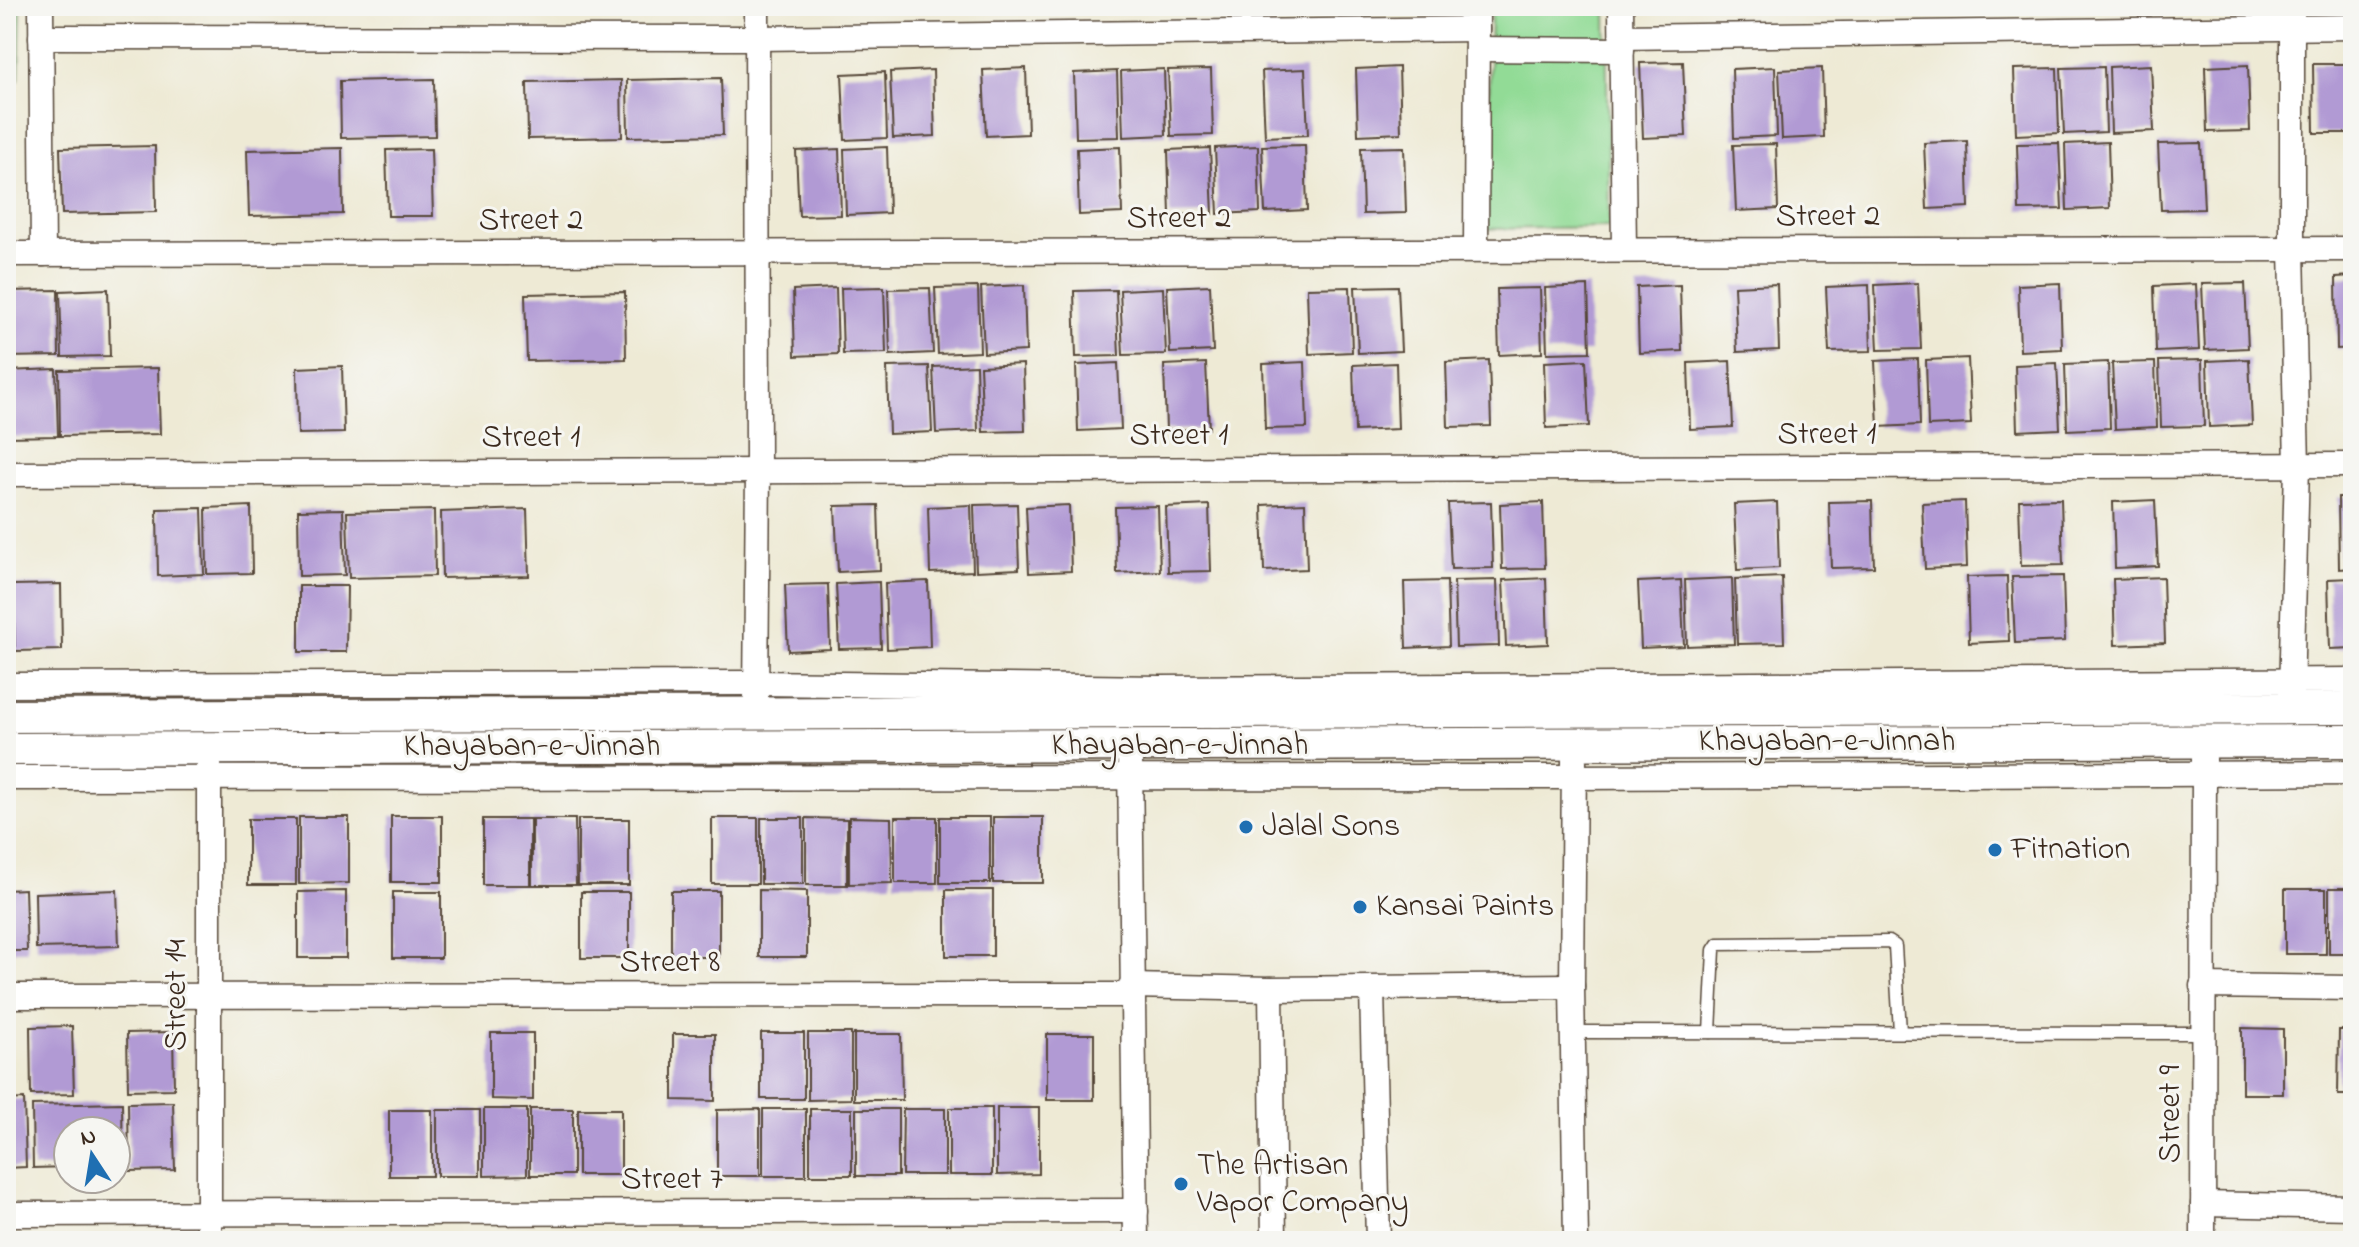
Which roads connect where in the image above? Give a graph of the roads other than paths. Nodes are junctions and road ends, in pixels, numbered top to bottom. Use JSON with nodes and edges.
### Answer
{"nodes":[{"id":1,"x":41,"y":6,"type":"edge"},
{"id":2,"x":757,"y":6,"type":"edge"},
{"id":3,"x":1621,"y":6,"type":"edge"},
{"id":4,"x":2292,"y":16,"type":"edge"},
{"id":5,"x":2353,"y":27,"type":"edge"},
{"id":6,"x":1477,"y":28,"type":"edge"},
{"id":7,"x":41,"y":37,"type":"junction"},
{"id":8,"x":757,"y":38,"type":"junction"},
{"id":9,"x":1622,"y":44,"type":"junction"},
{"id":10,"x":1624,"y":249,"type":"junction"},
{"id":11,"x":2292,"y":249,"type":"junction"},
{"id":12,"x":2353,"y":249,"type":"edge"},
{"id":13,"x":1476,"y":250,"type":"junction"},
{"id":14,"x":758,"y":253,"type":"junction"},
{"id":15,"x":6,"y":254,"type":"edge"},
{"id":16,"x":43,"y":254,"type":"junction"},
{"id":17,"x":2353,"y":465,"type":"edge"},
{"id":18,"x":2297,"y":466,"type":"junction"},
{"id":19,"x":758,"y":469,"type":"junction"},
{"id":20,"x":6,"y":474,"type":"edge"},
{"id":21,"x":2353,"y":680,"type":"edge"},
{"id":22,"x":6,"y":685,"type":"edge"},
{"id":23,"x":2291,"y":694,"type":"junction"},
{"id":24,"x":756,"y":698,"type":"junction"},
{"id":25,"x":2353,"y":708,"type":"edge"},
{"id":26,"x":6,"y":716,"type":"edge"},
{"id":27,"x":2353,"y":741,"type":"edge"},
{"id":28,"x":2205,"y":742,"type":"junction"},
{"id":29,"x":1574,"y":743,"type":"junction"},
{"id":30,"x":6,"y":749,"type":"edge"},
{"id":31,"x":1130,"y":762,"type":"junction"},
{"id":32,"x":209,"y":763,"type":"junction"},
{"id":33,"x":2353,"y":773,"type":"edge"},
{"id":34,"x":2203,"y":774,"type":"junction"},
{"id":35,"x":1574,"y":777,"type":"junction"},
{"id":36,"x":6,"y":778,"type":"edge"},
{"id":37,"x":1572,"y":986,"type":"junction"},
{"id":38,"x":2202,"y":986,"type":"junction"},
{"id":39,"x":2353,"y":988,"type":"edge"},
{"id":40,"x":1271,"y":989,"type":"junction"},
{"id":41,"x":1372,"y":989,"type":"junction"},
{"id":42,"x":1131,"y":991,"type":"junction"},
{"id":43,"x":6,"y":996,"type":"edge"},
{"id":44,"x":209,"y":996,"type":"junction"},
{"id":45,"x":1574,"y":1032,"type":"junction"},
{"id":46,"x":1710,"y":1032,"type":"junction"},
{"id":47,"x":1900,"y":1032,"type":"junction"},
{"id":48,"x":2202,"y":1033,"type":"junction"},
{"id":49,"x":2203,"y":1204,"type":"junction"},
{"id":50,"x":2353,"y":1207,"type":"edge"},
{"id":51,"x":1136,"y":1211,"type":"junction"},
{"id":52,"x":6,"y":1214,"type":"edge"},
{"id":53,"x":209,"y":1214,"type":"junction"},
{"id":54,"x":209,"y":1241,"type":"edge"},
{"id":55,"x":1136,"y":1241,"type":"edge"},
{"id":56,"x":1274,"y":1241,"type":"edge"},
{"id":57,"x":1378,"y":1241,"type":"edge"},
{"id":58,"x":1576,"y":1241,"type":"edge"},
{"id":59,"x":2203,"y":1241,"type":"edge"}],
"edges":[{"from":1,"to":7,"type":"street"},
{"from":2,"to":8,"type":"street"},
{"from":3,"to":9,"type":"street"},
{"from":4,"to":5,"type":"street"},
{"from":4,"to":9,"type":"street"},
{"from":4,"to":11,"type":"street"},
{"from":6,"to":8,"type":"street"},
{"from":6,"to":9,"type":"street"},
{"from":6,"to":13,"type":"street"},
{"from":7,"to":8,"type":"street"},
{"from":7,"to":16,"type":"street"},
{"from":8,"to":14,"type":"street"},
{"from":9,"to":10,"type":"street"},
{"from":10,"to":11,"type":"street","name":"Street 2"},
{"from":10,"to":13,"type":"street","name":"Street 2"},
{"from":11,"to":12,"type":"street","name":"Street 2"},
{"from":11,"to":18,"type":"street"},
{"from":13,"to":14,"type":"street","name":"Street 2"},
{"from":14,"to":16,"type":"street","name":"Street 2"},
{"from":14,"to":19,"type":"street"},
{"from":15,"to":16,"type":"street","name":"Street 2"},
{"from":17,"to":18,"type":"street","name":"Street 1"},
{"from":18,"to":19,"type":"street","name":"Street 1"},
{"from":18,"to":23,"type":"street"},
{"from":19,"to":20,"type":"street","name":"Street 1"},
{"from":19,"to":24,"type":"street"},
{"from":21,"to":23,"type":"street"},
{"from":22,"to":24,"type":"street"},
{"from":23,"to":24,"type":"main road","name":"Khayaban-e-Jinnah"},
{"from":23,"to":25,"type":"main road","name":"Khayaban-e-Jinnah"},
{"from":24,"to":26,"type":"main road","name":"Khayaban-e-Jinnah"},
{"from":27,"to":28,"type":"main road","name":"Khayaban-e-Jinnah"},
{"from":28,"to":29,"type":"main road","name":"Khayaban-e-Jinnah"},
{"from":28,"to":34,"type":"street","name":"Street 9"},
{"from":29,"to":31,"type":"main road","name":"Khayaban-e-Jinnah"},
{"from":29,"to":35,"type":"street"},
{"from":30,"to":32,"type":"main road","name":"Khayaban-e-Jinnah"},
{"from":31,"to":32,"type":"main road","name":"Khayaban-e-Jinnah"},
{"from":31,"to":35,"type":"street"},
{"from":31,"to":42,"type":"street"},
{"from":32,"to":36,"type":"street"},
{"from":32,"to":44,"type":"street","name":"Street 14"},
{"from":33,"to":34,"type":"street"},
{"from":34,"to":35,"type":"street"},
{"from":34,"to":38,"type":"street","name":"Street 9"},
{"from":35,"to":37,"type":"street"},
{"from":37,"to":41,"type":"street","name":"Street 8"},
{"from":37,"to":45,"type":"street"},
{"from":38,"to":39,"type":"street"},
{"from":38,"to":48,"type":"street","name":"Street 9"},
{"from":40,"to":41,"type":"street","name":"Street 8"},
{"from":40,"to":42,"type":"street","name":"Street 8"},
{"from":40,"to":56,"type":"street"},
{"from":41,"to":57,"type":"street"},
{"from":42,"to":44,"type":"street","name":"Street 8"},
{"from":42,"to":51,"type":"street"},
{"from":43,"to":44,"type":"street","name":"Street 8"},
{"from":44,"to":53,"type":"street","name":"Street 14"},
{"from":45,"to":46,"type":"lane"},
{"from":45,"to":58,"type":"street"},
{"from":46,"to":47,"type":"lane"},
{"from":46,"to":47,"type":"lane"},
{"from":47,"to":48,"type":"lane"},
{"from":48,"to":49,"type":"street","name":"Street 9"},
{"from":49,"to":50,"type":"street"},
{"from":49,"to":59,"type":"street","name":"Street 9"},
{"from":51,"to":53,"type":"street","name":"Street 7"},
{"from":51,"to":55,"type":"street"},
{"from":52,"to":53,"type":"street","name":"Street 7"},
{"from":53,"to":54,"type":"street","name":"Street 14"}]}
